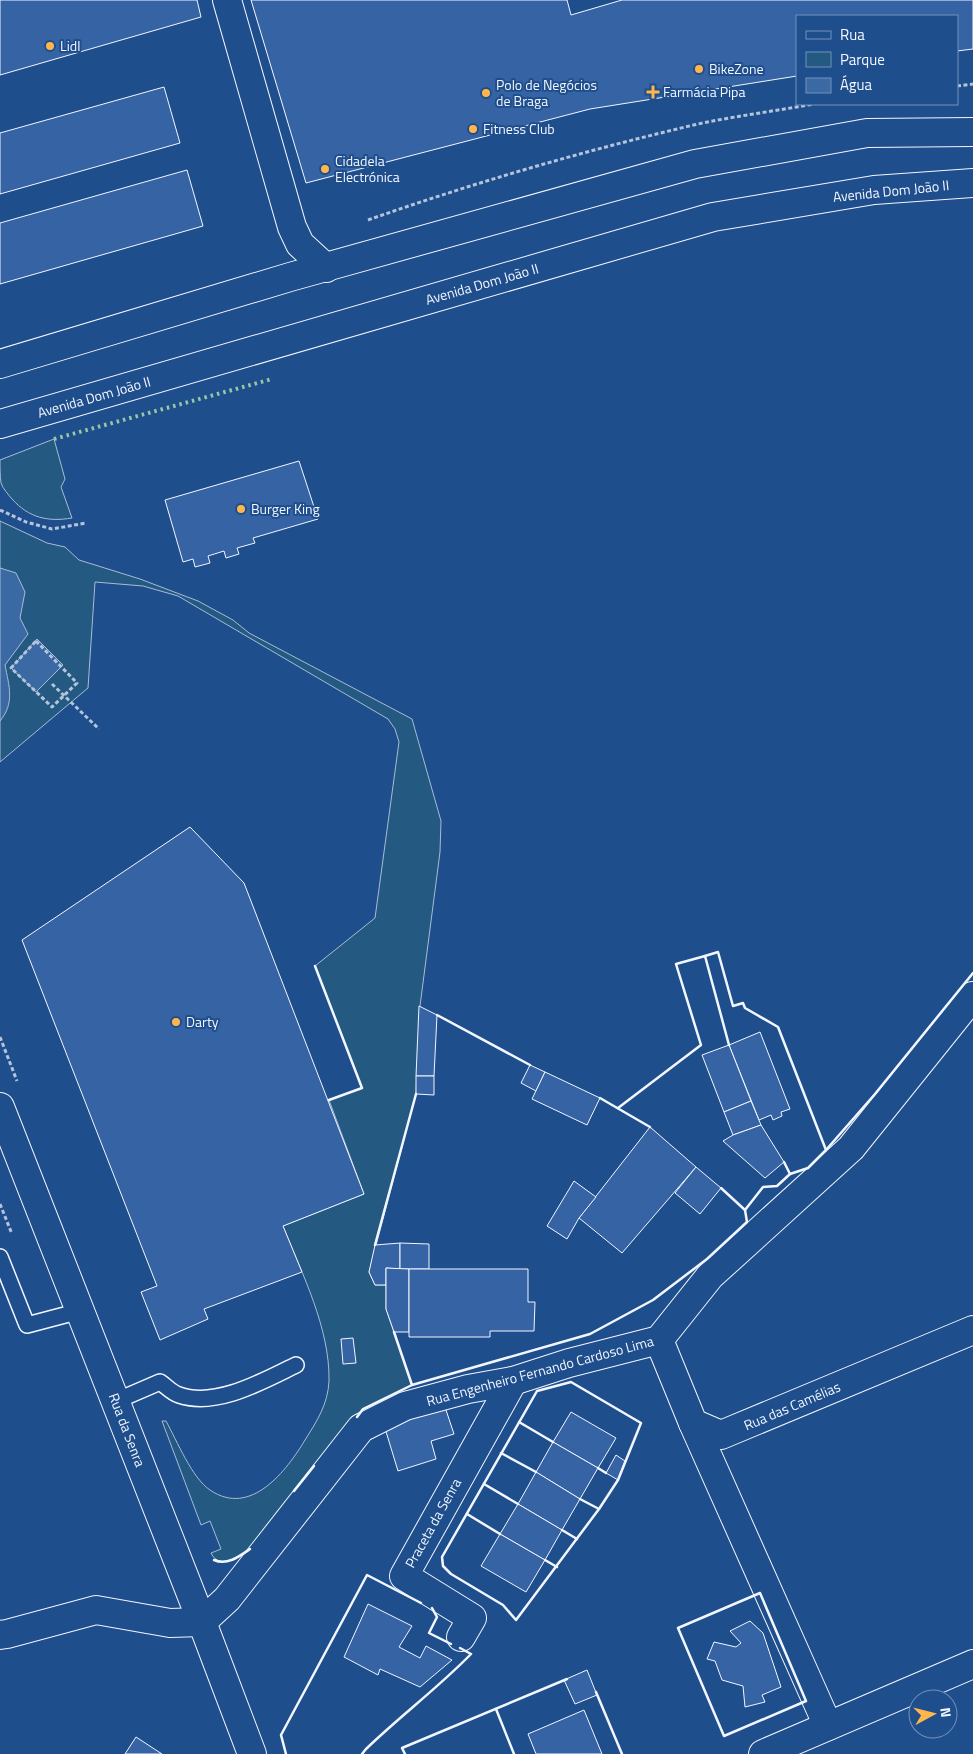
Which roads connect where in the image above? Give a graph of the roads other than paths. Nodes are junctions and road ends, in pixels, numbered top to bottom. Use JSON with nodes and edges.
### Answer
{"nodes":[{"id":1,"x":227,"y":0,"type":"edge"},
{"id":2,"x":973,"y":132,"type":"edge"},
{"id":3,"x":973,"y":183,"type":"edge"},
{"id":4,"x":292,"y":227,"type":"junction"},
{"id":5,"x":326,"y":268,"type":"junction"},
{"id":6,"x":290,"y":278,"type":"junction"},
{"id":7,"x":0,"y":364,"type":"edge"},
{"id":8,"x":0,"y":424,"type":"edge"},
{"id":9,"x":973,"y":996,"type":"edge"},
{"id":10,"x":0,"y":1107,"type":"edge"},
{"id":11,"x":0,"y":1257,"type":"edge"},
{"id":12,"x":80,"y":1311,"type":"junction"},
{"id":13,"x":973,"y":1330,"type":"edge"},
{"id":14,"x":659,"y":1340,"type":"junction"},
{"id":15,"x":296,"y":1366,"type":"dead end"},
{"id":16,"x":512,"y":1381,"type":"junction"},
{"id":17,"x":116,"y":1401,"type":"junction"},
{"id":18,"x":693,"y":1423,"type":"junction"},
{"id":19,"x":202,"y":1622,"type":"junction"},
{"id":20,"x":0,"y":1634,"type":"edge"},
{"id":21,"x":461,"y":1637,"type":"dead end"},
{"id":22,"x":973,"y":1664,"type":"edge"},
{"id":23,"x":828,"y":1726,"type":"junction"},
{"id":24,"x":247,"y":1750,"type":"edge"},
{"id":25,"x":763,"y":1754,"type":"edge"}],
"edges":[{"from":1,"to":4,"type":"street"},
{"from":2,"to":5,"type":"street"},
{"from":3,"to":8,"type":"street","name":"Avenida Dom João II"},
{"from":4,"to":5,"type":"street"},
{"from":4,"to":6,"type":"street"},
{"from":5,"to":6,"type":"street"},
{"from":6,"to":7,"type":"street"},
{"from":9,"to":14,"type":"street","name":"Rua Engenheiro Fernando Cardoso Lima"},
{"from":10,"to":12,"type":"street","name":"Rua da Senra"},
{"from":11,"to":12,"type":"lane"},
{"from":12,"to":17,"type":"street","name":"Rua da Senra"},
{"from":13,"to":18,"type":"street","name":"Rua das Camélias"},
{"from":14,"to":16,"type":"street","name":"Rua Engenheiro Fernando Cardoso Lima"},
{"from":14,"to":18,"type":"street"},
{"from":15,"to":17,"type":"lane"},
{"from":16,"to":19,"type":"street","name":"Rua Engenheiro Fernando Cardoso Lima"},
{"from":16,"to":21,"type":"street","name":"Praceta da Senra"},
{"from":17,"to":19,"type":"street","name":"Rua da Senra"},
{"from":18,"to":23,"type":"street"},
{"from":19,"to":20,"type":"street"},
{"from":19,"to":24,"type":"street","name":"Rua da Senra"},
{"from":22,"to":23,"type":"street"},
{"from":23,"to":25,"type":"street"}]}
